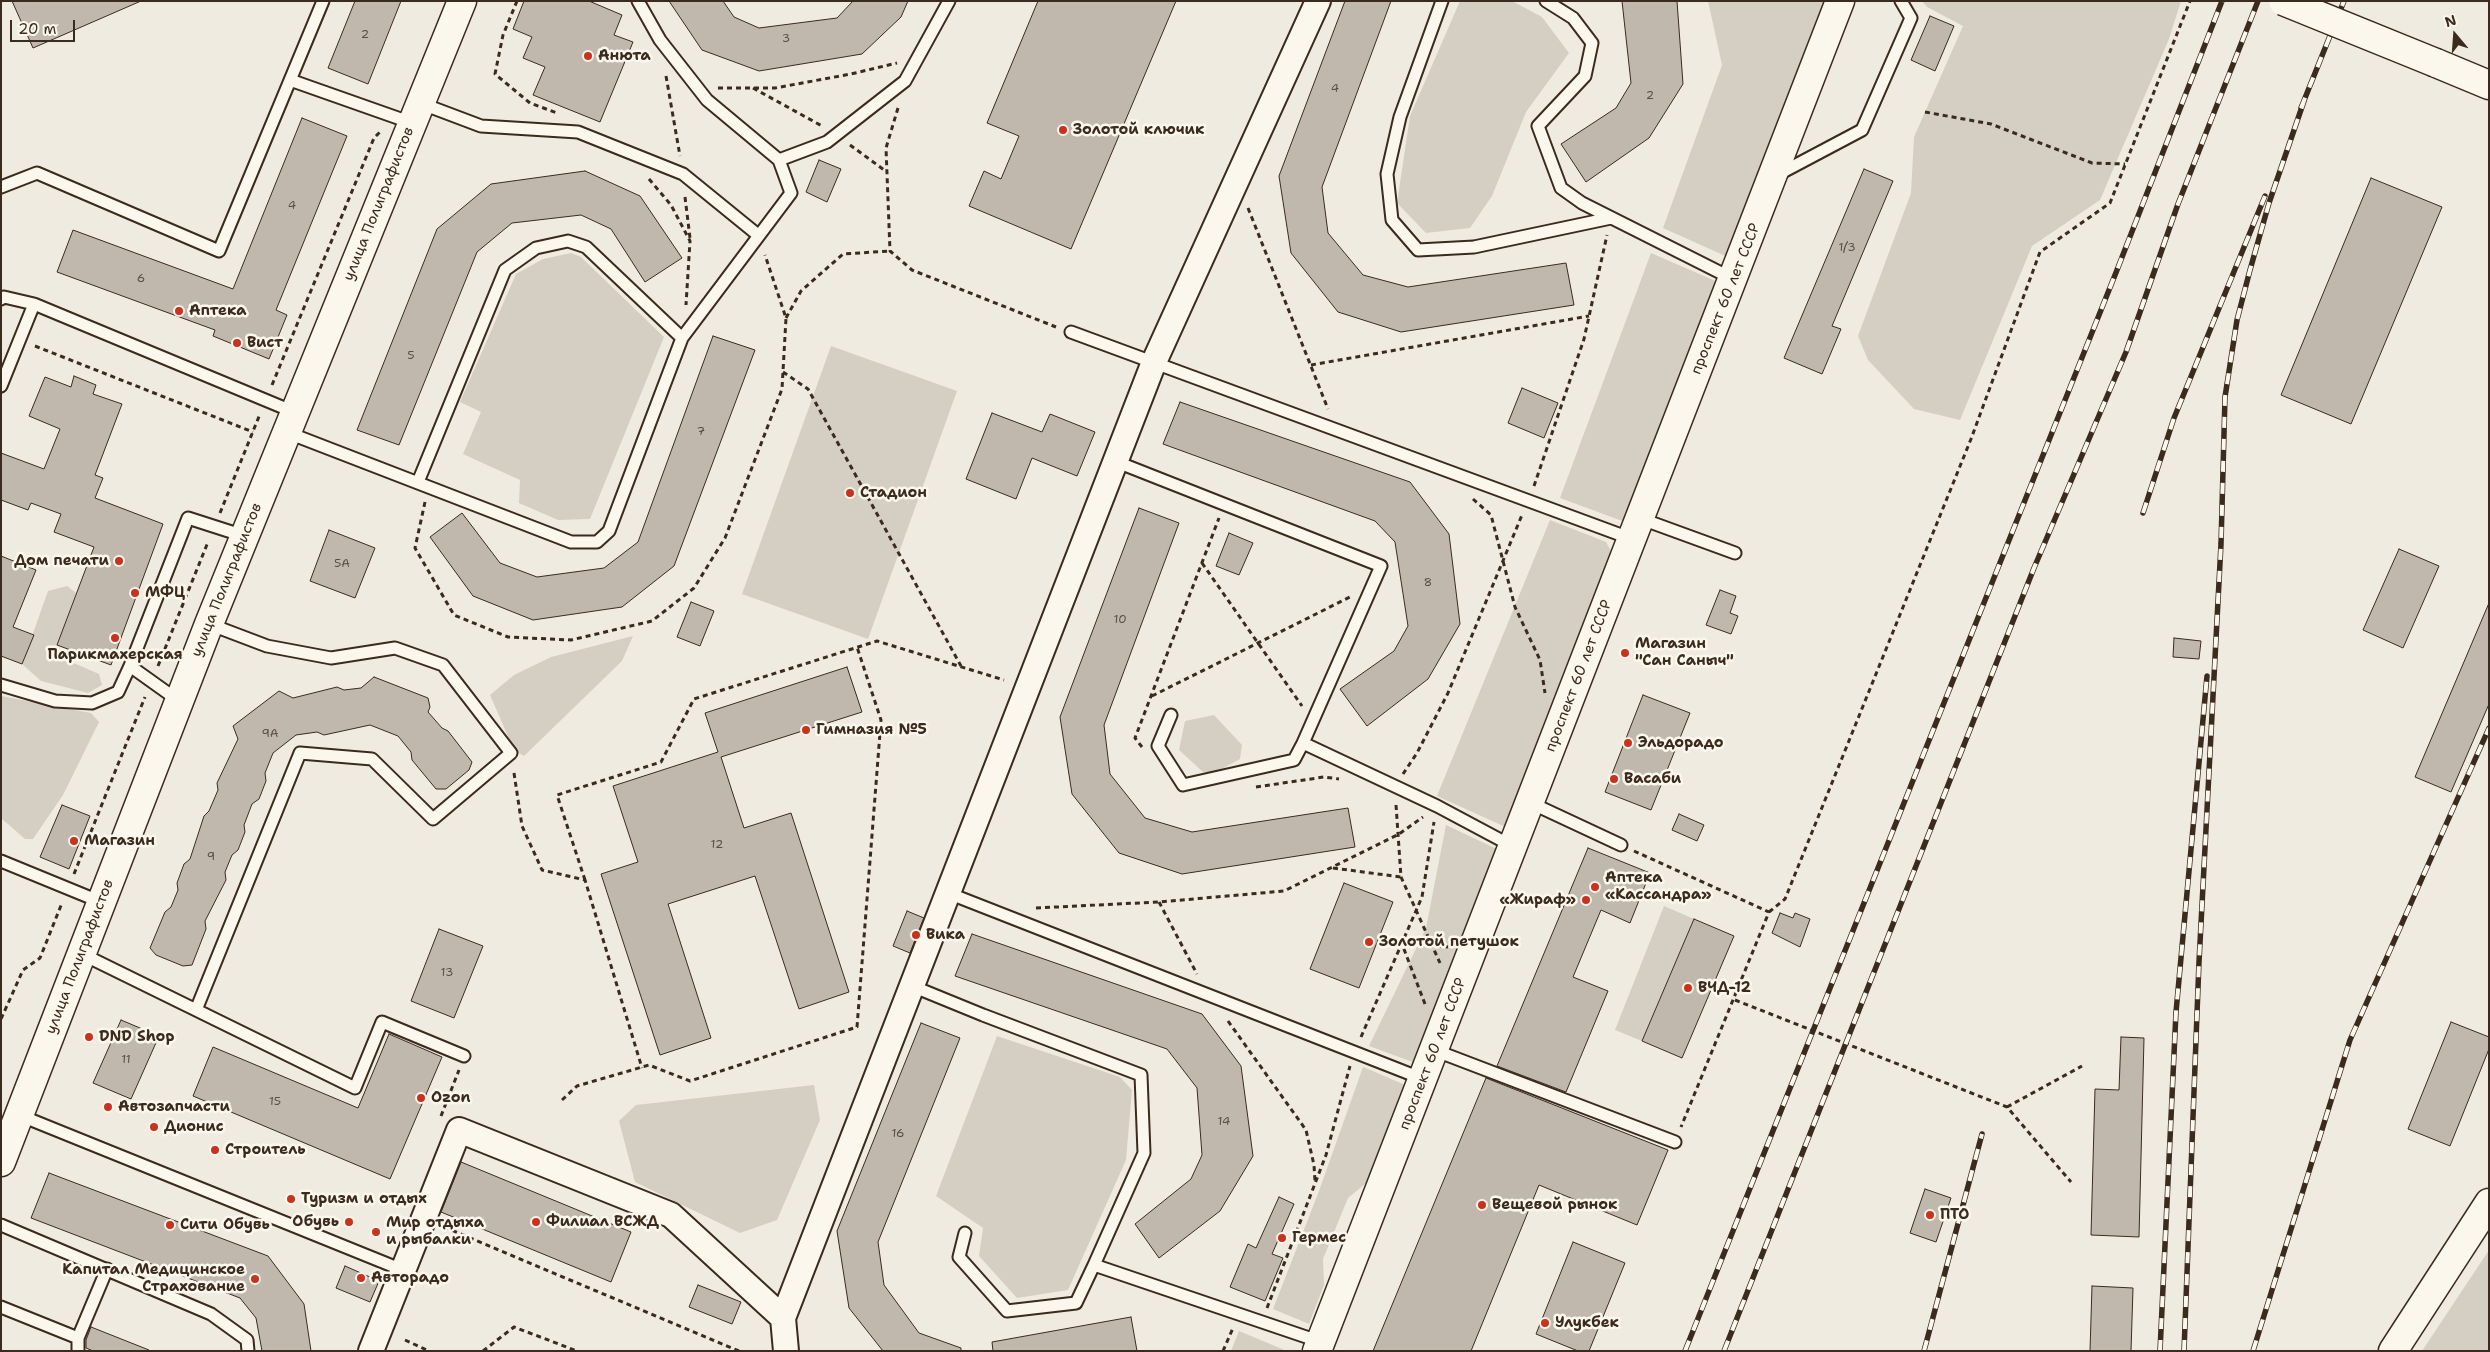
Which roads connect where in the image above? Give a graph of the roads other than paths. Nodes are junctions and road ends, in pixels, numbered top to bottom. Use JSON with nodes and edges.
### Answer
{"nodes":[{"id":1,"x":323,"y":1,"type":"edge"},
{"id":2,"x":462,"y":1,"type":"edge"},
{"id":3,"x":638,"y":1,"type":"edge"},
{"id":4,"x":949,"y":1,"type":"edge"},
{"id":5,"x":1318,"y":1,"type":"edge"},
{"id":6,"x":1442,"y":1,"type":"edge"},
{"id":7,"x":1546,"y":1,"type":"edge"},
{"id":8,"x":1840,"y":1,"type":"edge"},
{"id":9,"x":1901,"y":1,"type":"edge"},
{"id":10,"x":2283,"y":1,"type":"edge"},
{"id":11,"x":290,"y":80,"type":"junction"},
{"id":12,"x":2489,"y":84,"type":"edge"},
{"id":13,"x":416,"y":113,"type":"junction"},
{"id":14,"x":779,"y":160,"type":"junction"},
{"id":15,"x":1773,"y":177,"type":"junction"},
{"id":16,"x":1,"y":187,"type":"edge"},
{"id":17,"x":1611,"y":218,"type":"junction"},
{"id":18,"x":758,"y":235,"type":"junction"},
{"id":19,"x":1733,"y":279,"type":"junction"},
{"id":20,"x":2,"y":296,"type":"edge"},
{"id":21,"x":34,"y":304,"type":"junction"},
{"id":22,"x":1071,"y":332,"type":"road end"},
{"id":23,"x":682,"y":338,"type":"junction"},
{"id":24,"x":1154,"y":362,"type":"junction"},
{"id":25,"x":1,"y":386,"type":"edge"},
{"id":26,"x":290,"y":422,"type":"junction"},
{"id":27,"x":1117,"y":462,"type":"junction"},
{"id":28,"x":423,"y":484,"type":"junction"},
{"id":29,"x":1635,"y":529,"type":"junction"},
{"id":30,"x":244,"y":536,"type":"junction"},
{"id":31,"x":1735,"y":553,"type":"dead end"},
{"id":32,"x":209,"y":624,"type":"junction"},
{"id":33,"x":130,"y":666,"type":"junction"},
{"id":34,"x":1,"y":685,"type":"edge"},
{"id":35,"x":179,"y":701,"type":"junction"},
{"id":36,"x":1171,"y":715,"type":"dead end"},
{"id":37,"x":1303,"y":743,"type":"junction"},
{"id":38,"x":1530,"y":803,"type":"junction"},
{"id":39,"x":1621,"y":845,"type":"dead end"},
{"id":40,"x":1514,"y":846,"type":"junction"},
{"id":41,"x":1,"y":861,"type":"edge"},
{"id":42,"x":948,"y":893,"type":"junction"},
{"id":43,"x":102,"y":902,"type":"junction"},
{"id":44,"x":82,"y":954,"type":"junction"},
{"id":45,"x":912,"y":986,"type":"junction"},
{"id":46,"x":196,"y":1010,"type":"junction"},
{"id":47,"x":1434,"y":1050,"type":"junction"},
{"id":48,"x":464,"y":1056,"type":"dead end"},
{"id":49,"x":1422,"y":1079,"type":"junction"},
{"id":50,"x":19,"y":1115,"type":"junction"},
{"id":51,"x":1674,"y":1142,"type":"road end"},
{"id":52,"x":3,"y":1151,"type":"edge"},
{"id":53,"x":2489,"y":1203,"type":"edge"},
{"id":54,"x":1,"y":1225,"type":"edge"},
{"id":55,"x":965,"y":1233,"type":"dead end"},
{"id":56,"x":1094,"y":1265,"type":"junction"},
{"id":57,"x":107,"y":1269,"type":"junction"},
{"id":58,"x":404,"y":1271,"type":"junction"},
{"id":59,"x":1,"y":1307,"type":"edge"},
{"id":60,"x":783,"y":1318,"type":"junction"},
{"id":61,"x":78,"y":1338,"type":"junction"},
{"id":62,"x":1319,"y":1346,"type":"edge"},
{"id":63,"x":78,"y":1351,"type":"edge"},
{"id":64,"x":248,"y":1351,"type":"edge"},
{"id":65,"x":371,"y":1351,"type":"edge"},
{"id":66,"x":786,"y":1351,"type":"edge"},
{"id":67,"x":2393,"y":1351,"type":"edge"}],
"edges":[{"from":1,"to":11,"type":"lane"},
{"from":2,"to":13,"type":"street","name":"улица Полиграфистов"},
{"from":3,"to":14,"type":"lane"},
{"from":4,"to":14,"type":"lane"},
{"from":5,"to":24,"type":"street"},
{"from":6,"to":17,"type":"lane"},
{"from":7,"to":17,"type":"lane"},
{"from":8,"to":15,"type":"street","name":"проспект 60 лет СССР"},
{"from":9,"to":15,"type":"lane"},
{"from":10,"to":12,"type":"street","bridge":true},
{"from":11,"to":13,"type":"lane"},
{"from":11,"to":16,"type":"lane"},
{"from":13,"to":18,"type":"lane"},
{"from":13,"to":26,"type":"street","name":"улица Полиграфистов"},
{"from":14,"to":18,"type":"lane"},
{"from":15,"to":19,"type":"street","name":"проспект 60 лет СССР"},
{"from":17,"to":19,"type":"lane"},
{"from":18,"to":23,"type":"lane"},
{"from":19,"to":29,"type":"street","name":"проспект 60 лет СССР"},
{"from":20,"to":21,"type":"lane"},
{"from":21,"to":25,"type":"lane"},
{"from":21,"to":26,"type":"lane"},
{"from":22,"to":24,"type":"lane"},
{"from":23,"to":28,"type":"lane"},
{"from":23,"to":28,"type":"lane"},
{"from":24,"to":27,"type":"street"},
{"from":24,"to":29,"type":"lane"},
{"from":26,"to":28,"type":"lane"},
{"from":26,"to":30,"type":"street","name":"улица Полиграфистов"},
{"from":27,"to":37,"type":"lane"},
{"from":27,"to":42,"type":"street"},
{"from":29,"to":31,"type":"lane"},
{"from":29,"to":38,"type":"street","name":"проспект 60 лет СССР"},
{"from":30,"to":32,"type":"street","name":"улица Полиграфистов"},
{"from":30,"to":33,"type":"lane"},
{"from":32,"to":35,"type":"street","name":"улица Полиграфистов"},
{"from":32,"to":46,"type":"lane"},
{"from":33,"to":34,"type":"lane"},
{"from":33,"to":35,"type":"lane"},
{"from":35,"to":43,"type":"street","name":"улица Полиграфистов"},
{"from":36,"to":37,"type":"lane"},
{"from":37,"to":40,"type":"lane"},
{"from":38,"to":39,"type":"lane"},
{"from":38,"to":40,"type":"street","name":"проспект 60 лет СССР"},
{"from":40,"to":47,"type":"street","name":"проспект 60 лет СССР"},
{"from":41,"to":43,"type":"lane"},
{"from":42,"to":45,"type":"street"},
{"from":42,"to":49,"type":"lane"},
{"from":43,"to":44,"type":"street","name":"улица Полиграфистов"},
{"from":44,"to":46,"type":"lane"},
{"from":44,"to":50,"type":"street","name":"улица Полиграфистов"},
{"from":45,"to":56,"type":"lane"},
{"from":45,"to":60,"type":"street"},
{"from":46,"to":48,"type":"lane"},
{"from":47,"to":49,"type":"street","name":"проспект 60 лет СССР"},
{"from":47,"to":51,"type":"lane"},
{"from":49,"to":62,"type":"street","name":"проспект 60 лет СССР"},
{"from":50,"to":52,"type":"street","name":"улица Полиграфистов"},
{"from":50,"to":58,"type":"lane"},
{"from":53,"to":67,"type":"street"},
{"from":54,"to":57,"type":"lane"},
{"from":55,"to":56,"type":"lane"},
{"from":56,"to":62,"type":"lane"},
{"from":57,"to":61,"type":"lane"},
{"from":57,"to":64,"type":"lane"},
{"from":58,"to":60,"type":"street"},
{"from":58,"to":65,"type":"street"},
{"from":59,"to":61,"type":"lane"},
{"from":60,"to":66,"type":"street"},
{"from":61,"to":63,"type":"lane"}]}
